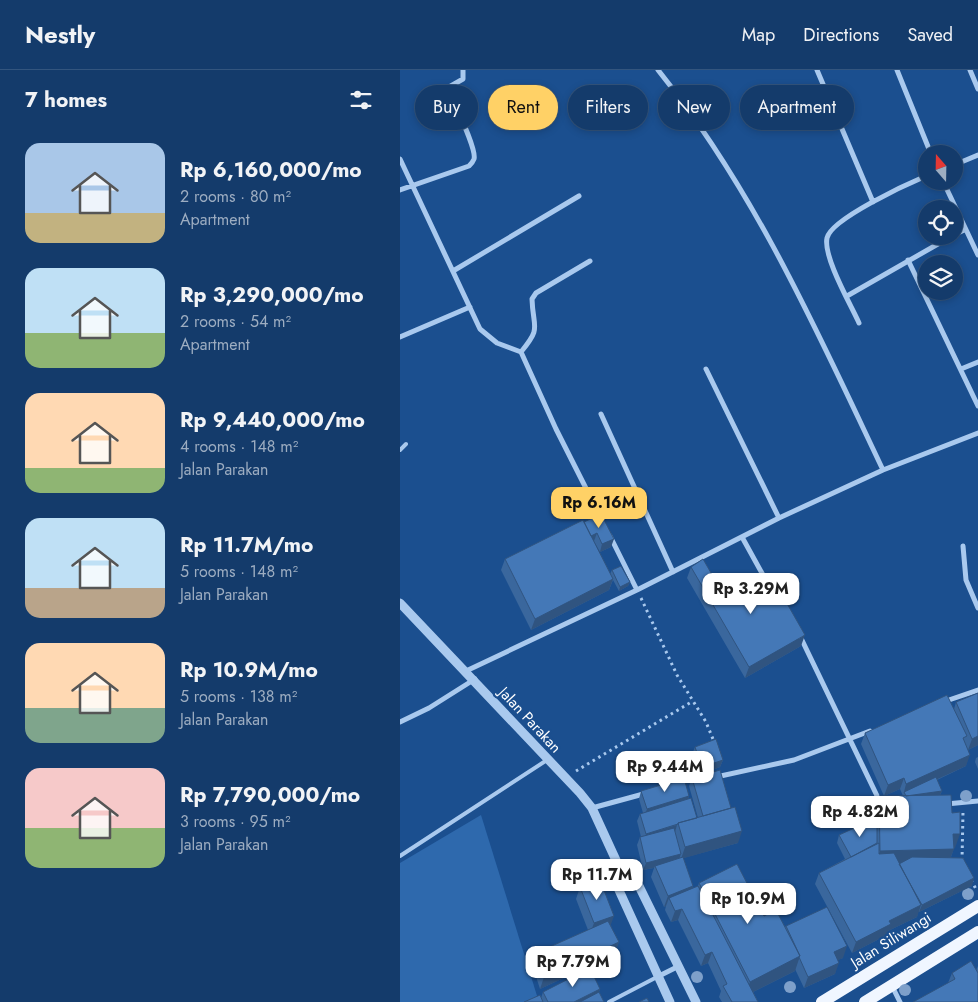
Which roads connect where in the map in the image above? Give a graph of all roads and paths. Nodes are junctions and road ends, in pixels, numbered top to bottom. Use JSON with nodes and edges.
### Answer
{"nodes":[{"id":1,"x":463,"y":70,"type":"edge"},
{"id":2,"x":658,"y":70,"type":"edge"},
{"id":3,"x":817,"y":70,"type":"edge"},
{"id":4,"x":897,"y":70,"type":"edge"},
{"id":5,"x":970,"y":70,"type":"edge"},
{"id":6,"x":978,"y":89,"type":"edge"},
{"id":7,"x":927,"y":145,"type":"edge"},
{"id":8,"x":978,"y":155,"type":"edge"},
{"id":9,"x":400,"y":158,"type":"edge"},
{"id":10,"x":963,"y":161,"type":"edge"},
{"id":11,"x":918,"y":180,"type":"edge"},
{"id":12,"x":413,"y":186,"type":"junction"},
{"id":13,"x":400,"y":190,"type":"edge"},
{"id":14,"x":947,"y":190,"type":"edge"},
{"id":15,"x":579,"y":196,"type":"dead end"},
{"id":16,"x":874,"y":202,"type":"junction"},
{"id":17,"x":964,"y":230,"type":"joint"},
{"id":18,"x":936,"y":245,"type":"edge"},
{"id":19,"x":978,"y":255,"type":"edge"},
{"id":20,"x":590,"y":260,"type":"dead end"},
{"id":21,"x":908,"y":260,"type":"junction"},
{"id":22,"x":453,"y":271,"type":"junction"},
{"id":23,"x":847,"y":296,"type":"junction"},
{"id":24,"x":470,"y":307,"type":"junction"},
{"id":25,"x":859,"y":323,"type":"dead end"},
{"id":26,"x":400,"y":337,"type":"edge"},
{"id":27,"x":521,"y":352,"type":"junction"},
{"id":28,"x":978,"y":362,"type":"edge"},
{"id":29,"x":706,"y":369,"type":"dead end"},
{"id":30,"x":961,"y":369,"type":"junction"},
{"id":31,"x":978,"y":406,"type":"edge"},
{"id":32,"x":601,"y":414,"type":"dead end"},
{"id":33,"x":978,"y":433,"type":"edge"},
{"id":34,"x":406,"y":444,"type":"dead end"},
{"id":35,"x":400,"y":450,"type":"edge"},
{"id":36,"x":883,"y":470,"type":"junction"},
{"id":37,"x":779,"y":518,"type":"junction"},
{"id":38,"x":742,"y":537,"type":"junction"},
{"id":39,"x":963,"y":546,"type":"dead end"},
{"id":40,"x":673,"y":572,"type":"junction"},
{"id":41,"x":637,"y":590,"type":"junction"},
{"id":42,"x":774,"y":594,"type":"edge"},
{"id":43,"x":400,"y":604,"type":"edge"},
{"id":44,"x":978,"y":608,"type":"edge"},
{"id":45,"x":798,"y":633,"type":"edge"},
{"id":46,"x":466,"y":671,"type":"junction"},
{"id":47,"x":475,"y":680,"type":"junction"},
{"id":48,"x":978,"y":690,"type":"edge"},
{"id":49,"x":693,"y":701,"type":"junction"},
{"id":50,"x":935,"y":704,"type":"edge"},
{"id":51,"x":400,"y":722,"type":"edge"},
{"id":52,"x":875,"y":729,"type":"edge"},
{"id":53,"x":850,"y":740,"type":"junction"},
{"id":54,"x":717,"y":748,"type":"edge"},
{"id":55,"x":548,"y":759,"type":"junction"},
{"id":56,"x":566,"y":777,"type":"junction"},
{"id":57,"x":710,"y":779,"type":"edge"},
{"id":58,"x":657,"y":791,"type":"edge"},
{"id":59,"x":978,"y":801,"type":"edge"},
{"id":60,"x":936,"y":804,"type":"edge"},
{"id":61,"x":964,"y":804,"type":"junction"},
{"id":62,"x":891,"y":805,"type":"edge"},
{"id":63,"x":592,"y":808,"type":"junction"},
{"id":64,"x":400,"y":856,"type":"edge"},
{"id":65,"x":965,"y":868,"type":"edge"},
{"id":66,"x":620,"y":869,"type":"junction"},
{"id":67,"x":969,"y":875,"type":"edge"},
{"id":68,"x":976,"y":889,"type":"dead end"},
{"id":69,"x":978,"y":906,"type":"edge"},
{"id":70,"x":978,"y":932,"type":"edge"},
{"id":71,"x":677,"y":967,"type":"junction"},
{"id":72,"x":657,"y":977,"type":"junction"},
{"id":73,"x":892,"y":986,"type":"junction"},
{"id":74,"x":609,"y":1002,"type":"edge"},
{"id":75,"x":670,"y":1002,"type":"edge"},
{"id":76,"x":696,"y":1002,"type":"edge"},
{"id":77,"x":822,"y":1002,"type":"edge"},
{"id":78,"x":865,"y":1002,"type":"edge"},
{"id":79,"x":900,"y":1002,"type":"edge"}],
"edges":[{"from":1,"to":12,"type":"street"},
{"from":2,"to":36,"type":"street"},
{"from":3,"to":16,"type":"street"},
{"from":4,"to":7,"type":"street"},
{"from":5,"to":6,"type":"street"},
{"from":8,"to":10,"type":"street"},
{"from":9,"to":12,"type":"street"},
{"from":11,"to":16,"type":"street"},
{"from":12,"to":13,"type":"street"},
{"from":12,"to":22,"type":"street"},
{"from":14,"to":17,"type":"street"},
{"from":15,"to":22,"type":"street"},
{"from":16,"to":23,"type":"street"},
{"from":17,"to":19,"type":"street"},
{"from":18,"to":21,"type":"street"},
{"from":20,"to":27,"type":"street"},
{"from":21,"to":23,"type":"street"},
{"from":21,"to":30,"type":"street"},
{"from":22,"to":24,"type":"street"},
{"from":23,"to":25,"type":"street"},
{"from":24,"to":26,"type":"street"},
{"from":24,"to":27,"type":"street"},
{"from":27,"to":41,"type":"street"},
{"from":28,"to":30,"type":"street"},
{"from":29,"to":37,"type":"street"},
{"from":30,"to":31,"type":"street"},
{"from":32,"to":40,"type":"street"},
{"from":33,"to":36,"type":"street"},
{"from":34,"to":35,"type":"lane"},
{"from":36,"to":37,"type":"street"},
{"from":37,"to":38,"type":"street"},
{"from":38,"to":40,"type":"street"},
{"from":38,"to":42,"type":"street"},
{"from":39,"to":44,"type":"street"},
{"from":40,"to":41,"type":"street"},
{"from":41,"to":46,"type":"street"},
{"from":41,"to":49,"type":"path"},
{"from":43,"to":46,"type":"street","name":"Jalan Parakan"},
{"from":45,"to":53,"type":"street"},
{"from":46,"to":47,"type":"street","name":"Jalan Parakan"},
{"from":47,"to":51,"type":"street"},
{"from":47,"to":55,"type":"street","name":"Jalan Parakan"},
{"from":48,"to":50,"type":"street"},
{"from":49,"to":54,"type":"path"},
{"from":49,"to":56,"type":"path"},
{"from":52,"to":53,"type":"street"},
{"from":53,"to":57,"type":"street"},
{"from":53,"to":62,"type":"street"},
{"from":55,"to":56,"type":"street","name":"Jalan Parakan"},
{"from":55,"to":64,"type":"lane"},
{"from":56,"to":63,"type":"street","name":"Jalan Parakan"},
{"from":58,"to":63,"type":"street"},
{"from":59,"to":61,"type":"street"},
{"from":60,"to":61,"type":"street"},
{"from":61,"to":65,"type":"path"},
{"from":63,"to":66,"type":"street","name":"Jalan Parakan"},
{"from":66,"to":71,"type":"street","name":"Jalan Parakan"},
{"from":66,"to":72,"type":"street","name":"Jalan Parakan"},
{"from":67,"to":68,"type":"path"},
{"from":69,"to":77,"type":"main road","name":"Jalan Siliwangi"},
{"from":70,"to":73,"type":"main road"},
{"from":71,"to":72,"type":"street"},
{"from":71,"to":76,"type":"street","name":"Jalan Parakan"},
{"from":72,"to":74,"type":"lane"},
{"from":72,"to":75,"type":"street","name":"Jalan Parakan"},
{"from":73,"to":78,"type":"main road"},
{"from":73,"to":79,"type":"street"}]}
